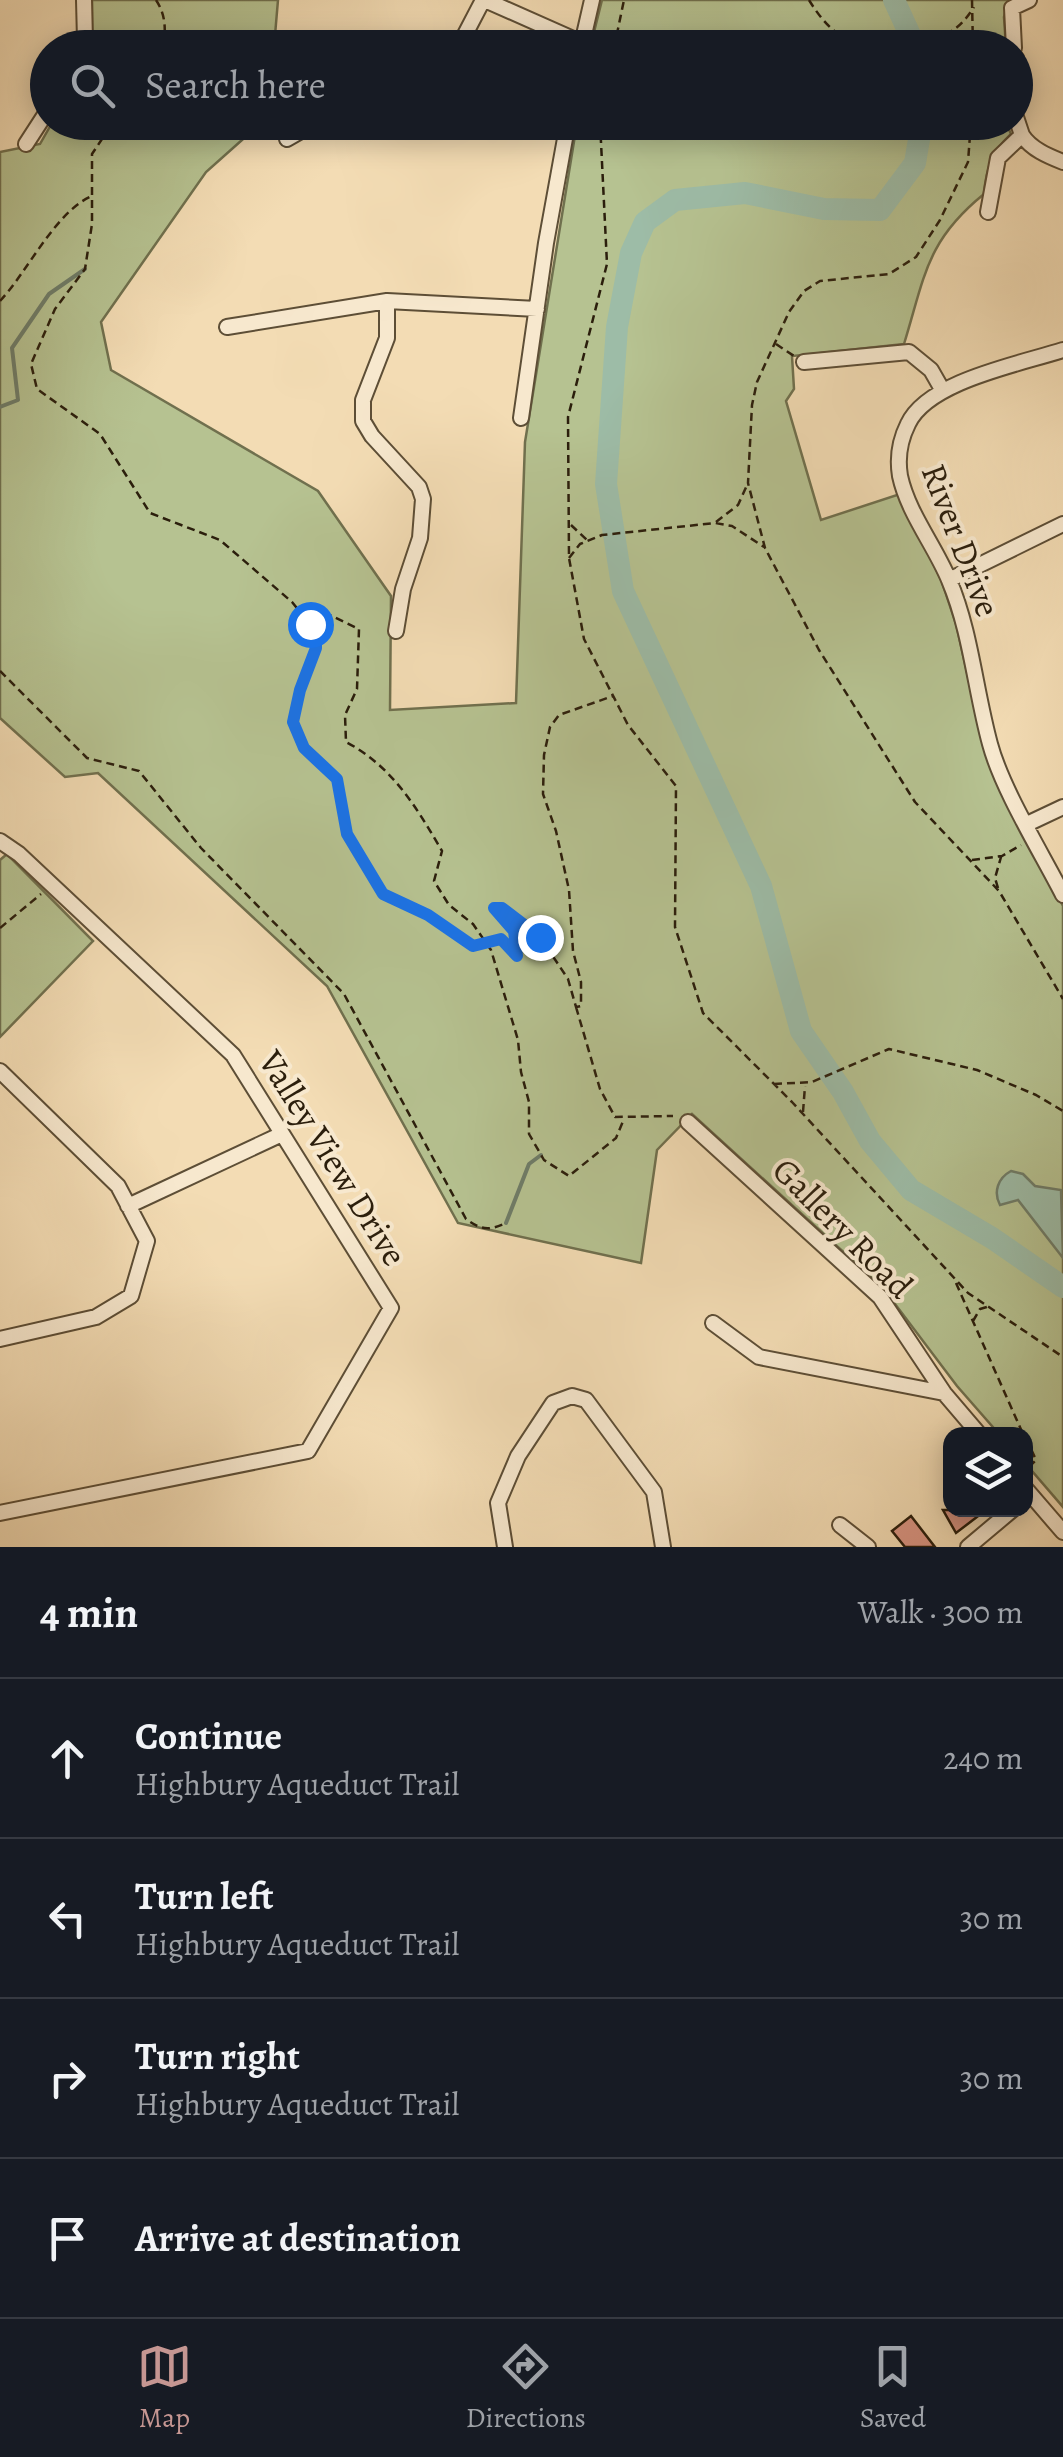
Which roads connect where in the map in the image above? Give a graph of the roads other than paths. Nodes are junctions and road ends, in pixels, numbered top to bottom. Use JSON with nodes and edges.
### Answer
{"nodes":[{"id":1,"x":84,"y":0,"type":"edge"},
{"id":2,"x":484,"y":0,"type":"edge"},
{"id":3,"x":592,"y":0,"type":"edge"},
{"id":4,"x":1029,"y":0,"type":"edge"},
{"id":5,"x":85,"y":30,"type":"edge"},
{"id":6,"x":468,"y":30,"type":"edge"},
{"id":7,"x":549,"y":30,"type":"edge"},
{"id":8,"x":585,"y":30,"type":"edge"},
{"id":9,"x":1013,"y":30,"type":"edge"},
{"id":10,"x":30,"y":138,"type":"edge"},
{"id":11,"x":565,"y":140,"type":"edge"},
{"id":12,"x":1017,"y":140,"type":"edge"},
{"id":13,"x":1028,"y":140,"type":"edge"},
{"id":14,"x":26,"y":144,"type":"dead end"},
{"id":15,"x":1063,"y":162,"type":"edge"},
{"id":16,"x":988,"y":212,"type":"dead end"},
{"id":17,"x":387,"y":301,"type":"junction"},
{"id":18,"x":537,"y":309,"type":"junction"},
{"id":19,"x":227,"y":327,"type":"dead end"},
{"id":20,"x":1063,"y":350,"type":"edge"},
{"id":21,"x":804,"y":362,"type":"road end"},
{"id":22,"x":943,"y":391,"type":"junction"},
{"id":23,"x":521,"y":418,"type":"dead end"},
{"id":24,"x":1063,"y":524,"type":"edge"},
{"id":25,"x":949,"y":580,"type":"junction"},
{"id":26,"x":396,"y":630,"type":"dead end"},
{"id":27,"x":1063,"y":807,"type":"edge"},
{"id":28,"x":1030,"y":831,"type":"junction"},
{"id":29,"x":0,"y":841,"type":"edge"},
{"id":30,"x":1063,"y":895,"type":"edge"},
{"id":31,"x":0,"y":1071,"type":"edge"},
{"id":32,"x":688,"y":1122,"type":"road end"},
{"id":33,"x":282,"y":1134,"type":"junction"},
{"id":34,"x":128,"y":1206,"type":"junction"},
{"id":35,"x":713,"y":1323,"type":"dead end"},
{"id":36,"x":0,"y":1339,"type":"edge"},
{"id":37,"x":944,"y":1393,"type":"junction"},
{"id":38,"x":973,"y":1427,"type":"edge"},
{"id":39,"x":1033,"y":1500,"type":"edge"},
{"id":40,"x":0,"y":1513,"type":"edge"},
{"id":41,"x":1004,"y":1517,"type":"edge"},
{"id":42,"x":840,"y":1526,"type":"dead end"},
{"id":43,"x":1063,"y":1532,"type":"edge"},
{"id":44,"x":506,"y":1547,"type":"edge"},
{"id":45,"x":663,"y":1547,"type":"edge"},
{"id":46,"x":868,"y":1547,"type":"edge"},
{"id":47,"x":968,"y":1547,"type":"edge"}],
"edges":[{"from":1,"to":5,"type":"street"},
{"from":2,"to":6,"type":"street"},
{"from":2,"to":7,"type":"street"},
{"from":3,"to":8,"type":"street"},
{"from":4,"to":9,"type":"street"},
{"from":10,"to":14,"type":"street"},
{"from":11,"to":18,"type":"street"},
{"from":12,"to":16,"type":"street"},
{"from":13,"to":15,"type":"street"},
{"from":17,"to":18,"type":"street"},
{"from":17,"to":19,"type":"street"},
{"from":17,"to":26,"type":"street"},
{"from":18,"to":23,"type":"street"},
{"from":20,"to":22,"type":"street","name":"River Drive"},
{"from":21,"to":22,"type":"street"},
{"from":22,"to":25,"type":"street","name":"River Drive"},
{"from":24,"to":25,"type":"street"},
{"from":25,"to":28,"type":"street","name":"River Drive"},
{"from":27,"to":28,"type":"street"},
{"from":28,"to":30,"type":"street","name":"River Drive"},
{"from":29,"to":33,"type":"street","name":"Valley View Drive"},
{"from":31,"to":34,"type":"street"},
{"from":32,"to":37,"type":"street","name":"Gallery Road"},
{"from":33,"to":34,"type":"street"},
{"from":33,"to":40,"type":"street","name":"Valley View Drive"},
{"from":34,"to":36,"type":"street"},
{"from":35,"to":37,"type":"street"},
{"from":37,"to":38,"type":"street","name":"Gallery Road"},
{"from":39,"to":43,"type":"street"},
{"from":41,"to":47,"type":"street"},
{"from":42,"to":46,"type":"street"},
{"from":44,"to":45,"type":"street"}]}
